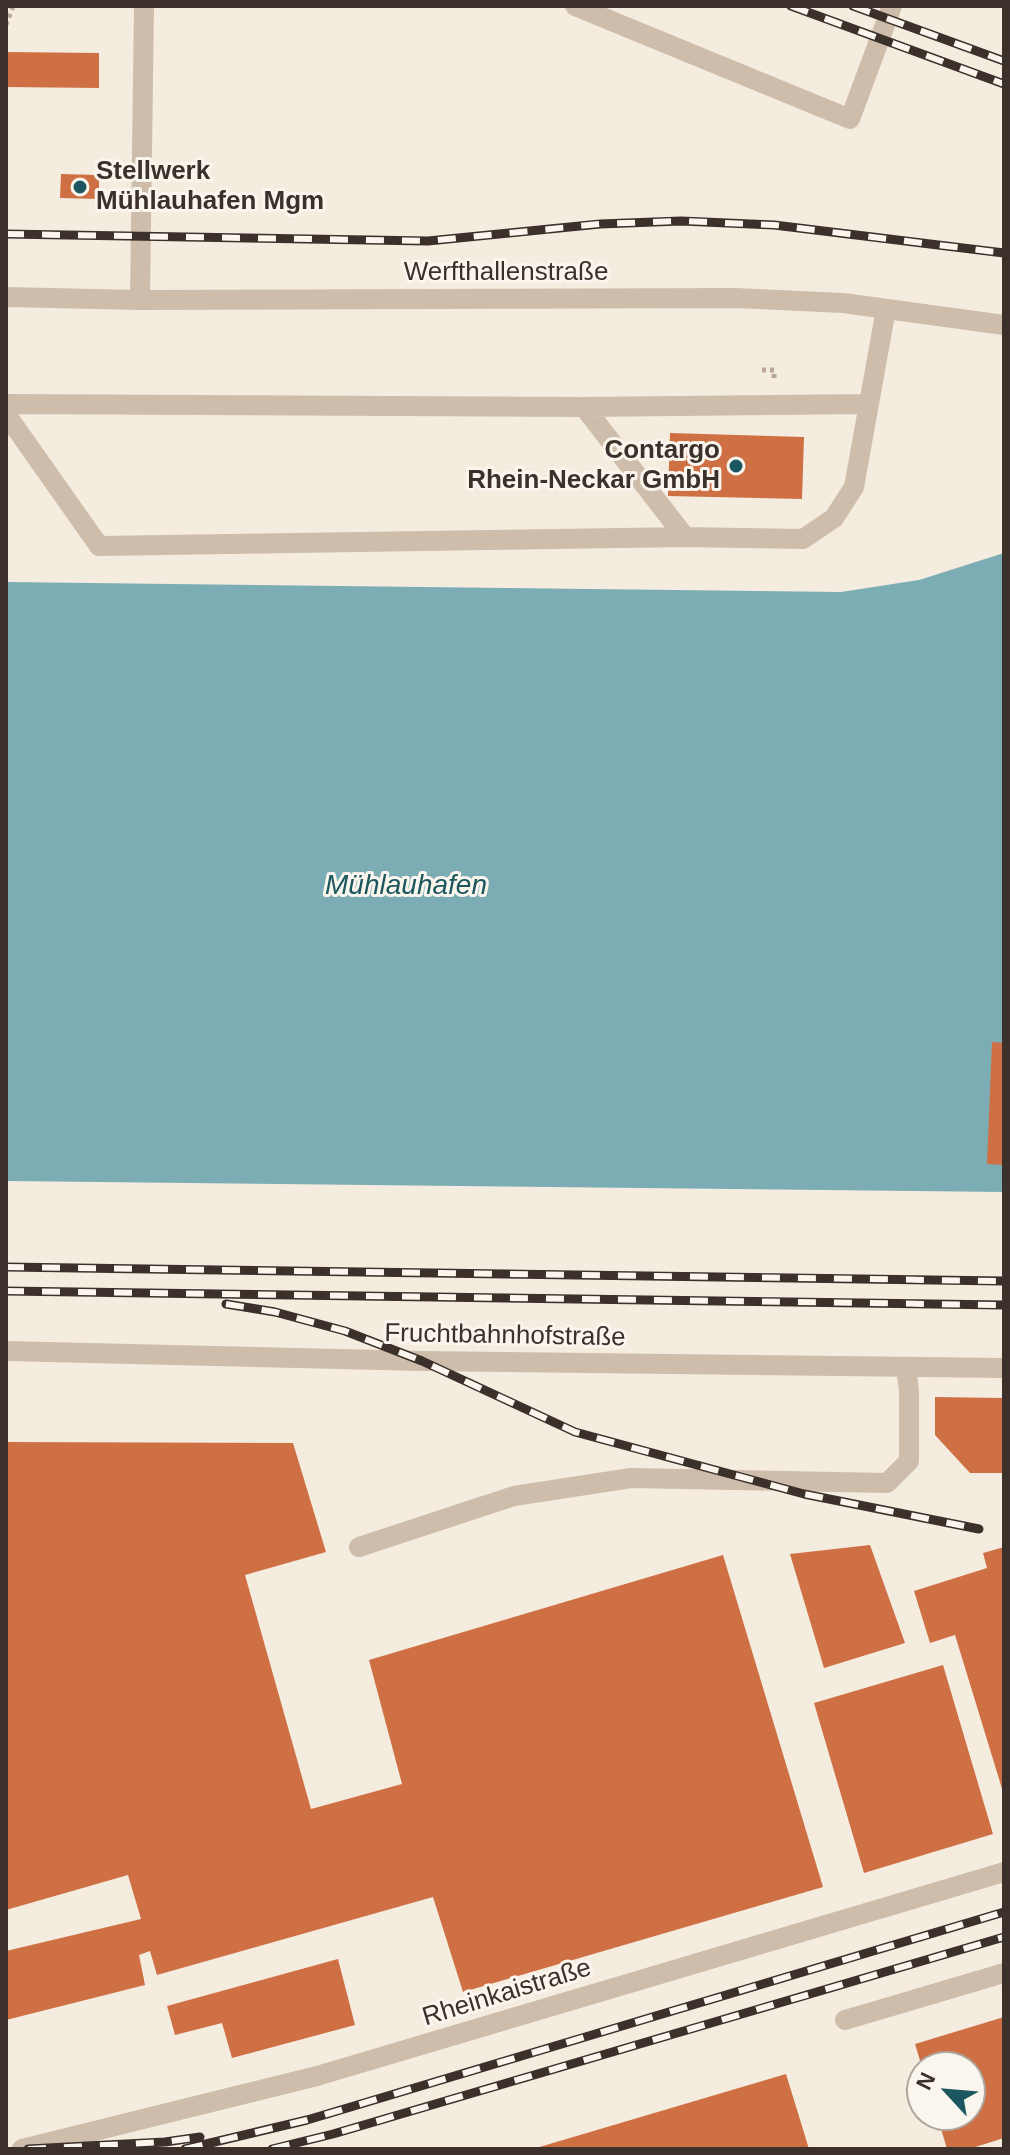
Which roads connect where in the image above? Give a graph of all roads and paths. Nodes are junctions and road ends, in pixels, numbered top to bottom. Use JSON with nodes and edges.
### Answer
{"nodes":[{"id":1,"x":13,"y":6,"type":"edge"},
{"id":2,"x":144,"y":6,"type":"edge"},
{"id":3,"x":575,"y":6,"type":"edge"},
{"id":4,"x":892,"y":6,"type":"edge"},
{"id":5,"x":6,"y":25,"type":"edge"},
{"id":6,"x":6,"y":297,"type":"edge"},
{"id":7,"x":140,"y":300,"type":"junction"},
{"id":8,"x":886,"y":309,"type":"junction"},
{"id":9,"x":1004,"y":325,"type":"edge"},
{"id":10,"x":6,"y":404,"type":"edge"},
{"id":11,"x":868,"y":404,"type":"junction"},
{"id":12,"x":584,"y":407,"type":"junction"},
{"id":13,"x":6,"y":414,"type":"edge"},
{"id":14,"x":685,"y":537,"type":"junction"},
{"id":15,"x":6,"y":1351,"type":"edge"},
{"id":16,"x":906,"y":1367,"type":"junction"},
{"id":17,"x":1004,"y":1368,"type":"edge"},
{"id":18,"x":359,"y":1547,"type":"dead end"},
{"id":19,"x":1004,"y":1872,"type":"edge"},
{"id":20,"x":1004,"y":1973,"type":"edge"},
{"id":21,"x":845,"y":2020,"type":"dead end"},
{"id":22,"x":22,"y":2149,"type":"edge"}],
"edges":[{"from":1,"to":5,"type":"path"},
{"from":2,"to":7,"type":"street"},
{"from":3,"to":4,"type":"street"},
{"from":6,"to":7,"type":"street","name":"Werfthallenstraße"},
{"from":7,"to":8,"type":"street","name":"Werfthallenstraße"},
{"from":8,"to":9,"type":"street","name":"Werfthallenstraße"},
{"from":8,"to":11,"type":"street"},
{"from":10,"to":12,"type":"street"},
{"from":11,"to":12,"type":"street"},
{"from":11,"to":14,"type":"street"},
{"from":12,"to":14,"type":"street"},
{"from":13,"to":14,"type":"street"},
{"from":15,"to":16,"type":"street","name":"Fruchtbahnhofstraße"},
{"from":16,"to":17,"type":"street","name":"Fruchtbahnhofstraße"},
{"from":16,"to":18,"type":"street"},
{"from":19,"to":22,"type":"street","name":"Rheinkaistraße"},
{"from":20,"to":21,"type":"street"}]}
